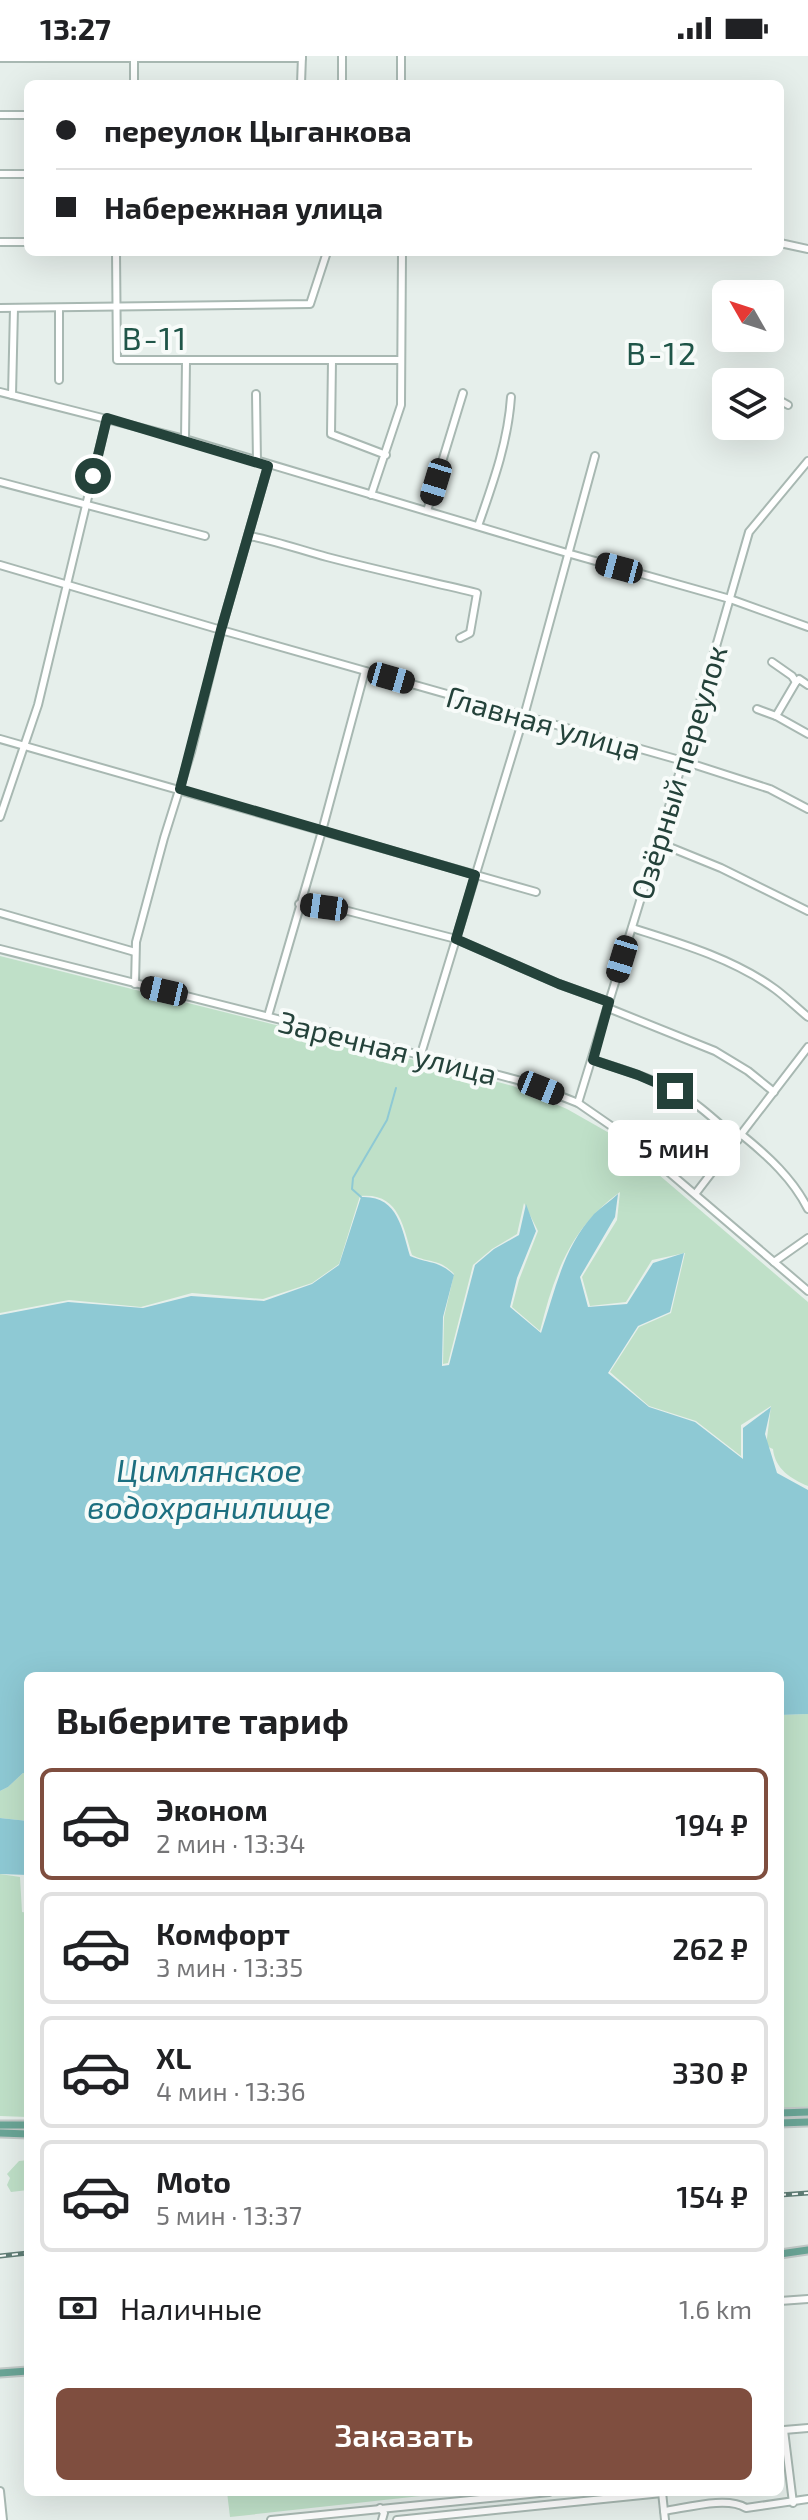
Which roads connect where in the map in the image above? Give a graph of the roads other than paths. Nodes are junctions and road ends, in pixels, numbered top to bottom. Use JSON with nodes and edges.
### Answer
{"nodes":[{"id":1,"x":99,"y":56,"type":"edge"},
{"id":2,"x":342,"y":56,"type":"edge"},
{"id":3,"x":402,"y":56,"type":"edge"},
{"id":4,"x":14,"y":57,"type":"edge"},
{"id":5,"x":179,"y":57,"type":"edge"},
{"id":6,"x":302,"y":57,"type":"edge"},
{"id":7,"x":0,"y":58,"type":"edge"},
{"id":8,"x":134,"y":58,"type":"junction"},
{"id":9,"x":134,"y":80,"type":"edge"},
{"id":10,"x":301,"y":80,"type":"edge"},
{"id":11,"x":342,"y":80,"type":"edge"},
{"id":12,"x":402,"y":80,"type":"edge"},
{"id":13,"x":0,"y":115,"type":"edge"},
{"id":14,"x":24,"y":115,"type":"edge"},
{"id":15,"x":0,"y":174,"type":"edge"},
{"id":16,"x":24,"y":174,"type":"edge"},
{"id":17,"x":0,"y":242,"type":"edge"},
{"id":18,"x":24,"y":242,"type":"edge"},
{"id":19,"x":784,"y":246,"type":"edge"},
{"id":20,"x":808,"y":250,"type":"edge"},
{"id":21,"x":116,"y":256,"type":"edge"},
{"id":22,"x":326,"y":256,"type":"edge"},
{"id":23,"x":402,"y":256,"type":"edge"},
{"id":24,"x":117,"y":307,"type":"junction"},
{"id":25,"x":0,"y":308,"type":"edge"},
{"id":26,"x":14,"y":308,"type":"junction"},
{"id":27,"x":59,"y":309,"type":"junction"},
{"id":28,"x":332,"y":360,"type":"junction"},
{"id":29,"x":400,"y":360,"type":"junction"},
{"id":30,"x":186,"y":361,"type":"junction"},
{"id":31,"x":59,"y":380,"type":"dead end"},
{"id":32,"x":0,"y":392,"type":"edge"},
{"id":33,"x":463,"y":393,"type":"dead end"},
{"id":34,"x":256,"y":394,"type":"dead end"},
{"id":35,"x":12,"y":395,"type":"junction"},
{"id":36,"x":511,"y":397,"type":"dead end"},
{"id":37,"x":784,"y":403,"type":"edge"},
{"id":38,"x":788,"y":405,"type":"dead end"},
{"id":39,"x":107,"y":418,"type":"junction"},
{"id":40,"x":185,"y":439,"type":"junction"},
{"id":41,"x":386,"y":455,"type":"junction"},
{"id":42,"x":595,"y":456,"type":"dead end"},
{"id":43,"x":808,"y":459,"type":"edge"},
{"id":44,"x":257,"y":462,"type":"junction"},
{"id":45,"x":268,"y":466,"type":"junction"},
{"id":46,"x":0,"y":482,"type":"edge"},
{"id":47,"x":371,"y":495,"type":"junction"},
{"id":48,"x":87,"y":505,"type":"junction"},
{"id":49,"x":427,"y":511,"type":"junction"},
{"id":50,"x":478,"y":526,"type":"junction"},
{"id":51,"x":205,"y":536,"type":"dead end"},
{"id":52,"x":250,"y":536,"type":"junction"},
{"id":53,"x":567,"y":553,"type":"junction"},
{"id":54,"x":0,"y":565,"type":"edge"},
{"id":55,"x":66,"y":584,"type":"junction"},
{"id":56,"x":730,"y":599,"type":"junction"},
{"id":57,"x":808,"y":627,"type":"edge"},
{"id":58,"x":221,"y":630,"type":"junction"},
{"id":59,"x":460,"y":638,"type":"dead end"},
{"id":60,"x":772,"y":662,"type":"dead end"},
{"id":61,"x":365,"y":671,"type":"junction"},
{"id":62,"x":797,"y":681,"type":"junction"},
{"id":63,"x":808,"y":685,"type":"edge"},
{"id":64,"x":757,"y":709,"type":"dead end"},
{"id":65,"x":524,"y":716,"type":"junction"},
{"id":66,"x":776,"y":716,"type":"junction"},
{"id":67,"x":808,"y":734,"type":"edge"},
{"id":68,"x":0,"y":739,"type":"edge"},
{"id":69,"x":24,"y":746,"type":"junction"},
{"id":70,"x":683,"y":761,"type":"junction"},
{"id":71,"x":180,"y":789,"type":"junction"},
{"id":72,"x":808,"y":809,"type":"edge"},
{"id":73,"x":0,"y":817,"type":"edge"},
{"id":74,"x":322,"y":831,"type":"junction"},
{"id":75,"x":657,"y":842,"type":"junction"},
{"id":76,"x":475,"y":875,"type":"junction"},
{"id":77,"x":536,"y":892,"type":"dead end"},
{"id":78,"x":299,"y":904,"type":"junction"},
{"id":79,"x":808,"y":911,"type":"edge"},
{"id":80,"x":0,"y":913,"type":"edge"},
{"id":81,"x":632,"y":928,"type":"junction"},
{"id":82,"x":456,"y":939,"type":"junction"},
{"id":83,"x":0,"y":949,"type":"edge"},
{"id":84,"x":135,"y":952,"type":"junction"},
{"id":85,"x":135,"y":984,"type":"junction"},
{"id":86,"x":609,"y":1005,"type":"junction"},
{"id":87,"x":268,"y":1016,"type":"junction"},
{"id":88,"x":808,"y":1017,"type":"edge"},
{"id":89,"x":808,"y":1047,"type":"edge"},
{"id":90,"x":421,"y":1054,"type":"junction"},
{"id":91,"x":593,"y":1060,"type":"junction"},
{"id":92,"x":774,"y":1092,"type":"junction"},
{"id":93,"x":578,"y":1103,"type":"junction"},
{"id":94,"x":740,"y":1138,"type":"junction"},
{"id":95,"x":696,"y":1193,"type":"junction"},
{"id":96,"x":808,"y":1209,"type":"edge"},
{"id":97,"x":808,"y":1238,"type":"edge"},
{"id":98,"x":774,"y":1262,"type":"junction"},
{"id":99,"x":808,"y":1291,"type":"edge"},
{"id":100,"x":808,"y":2112,"type":"edge"},
{"id":101,"x":784,"y":2113,"type":"edge"},
{"id":102,"x":808,"y":2122,"type":"edge"},
{"id":103,"x":784,"y":2123,"type":"edge"},
{"id":104,"x":0,"y":2125,"type":"edge"},
{"id":105,"x":24,"y":2125,"type":"edge"},
{"id":106,"x":0,"y":2133,"type":"edge"},
{"id":107,"x":24,"y":2134,"type":"edge"},
{"id":108,"x":808,"y":2250,"type":"edge"},
{"id":109,"x":784,"y":2253,"type":"edge"},
{"id":110,"x":808,"y":2299,"type":"edge"},
{"id":111,"x":784,"y":2301,"type":"edge"},
{"id":112,"x":24,"y":2371,"type":"edge"},
{"id":113,"x":0,"y":2373,"type":"edge"},
{"id":114,"x":808,"y":2428,"type":"edge"},
{"id":115,"x":784,"y":2430,"type":"edge"},
{"id":116,"x":784,"y":2443,"type":"edge"},
{"id":117,"x":0,"y":2491,"type":"edge"},
{"id":118,"x":507,"y":2496,"type":"edge"},
{"id":119,"x":624,"y":2496,"type":"edge"},
{"id":120,"x":662,"y":2496,"type":"edge"},
{"id":121,"x":737,"y":2496,"type":"edge"},
{"id":122,"x":808,"y":2499,"type":"edge"},
{"id":123,"x":738,"y":2503,"type":"junction"},
{"id":124,"x":793,"y":2503,"type":"junction"},
{"id":125,"x":380,"y":2508,"type":"junction"},
{"id":126,"x":664,"y":2511,"type":"junction"},
{"id":127,"x":3,"y":2520,"type":"edge"},
{"id":128,"x":271,"y":2520,"type":"edge"},
{"id":129,"x":382,"y":2520,"type":"edge"},
{"id":130,"x":397,"y":2520,"type":"edge"},
{"id":131,"x":665,"y":2520,"type":"edge"}],
"edges":[{"from":1,"to":4,"type":"street"},
{"from":1,"to":8,"type":"street"},
{"from":2,"to":11,"type":"street"},
{"from":3,"to":12,"type":"street"},
{"from":4,"to":7,"type":"street"},
{"from":5,"to":6,"type":"street"},
{"from":5,"to":8,"type":"street"},
{"from":6,"to":10,"type":"street"},
{"from":8,"to":9,"type":"street"},
{"from":13,"to":14,"type":"street"},
{"from":15,"to":16,"type":"street"},
{"from":17,"to":18,"type":"street"},
{"from":19,"to":20,"type":"street"},
{"from":21,"to":24,"type":"street"},
{"from":22,"to":24,"type":"street"},
{"from":23,"to":29,"type":"street"},
{"from":24,"to":27,"type":"street"},
{"from":24,"to":30,"type":"street"},
{"from":25,"to":26,"type":"street"},
{"from":26,"to":27,"type":"street"},
{"from":26,"to":35,"type":"street"},
{"from":27,"to":31,"type":"street"},
{"from":28,"to":29,"type":"street"},
{"from":28,"to":30,"type":"street"},
{"from":28,"to":41,"type":"street"},
{"from":29,"to":41,"type":"street"},
{"from":30,"to":40,"type":"street"},
{"from":32,"to":35,"type":"street"},
{"from":33,"to":49,"type":"street"},
{"from":34,"to":44,"type":"street"},
{"from":35,"to":39,"type":"street"},
{"from":36,"to":50,"type":"street"},
{"from":37,"to":38,"type":"street"},
{"from":39,"to":40,"type":"street"},
{"from":39,"to":48,"type":"street"},
{"from":40,"to":44,"type":"street"},
{"from":41,"to":47,"type":"street"},
{"from":42,"to":53,"type":"street"},
{"from":43,"to":56,"type":"street","name":"Озёрный переулок"},
{"from":44,"to":45,"type":"street"},
{"from":45,"to":47,"type":"street"},
{"from":45,"to":52,"type":"street"},
{"from":46,"to":48,"type":"street"},
{"from":47,"to":49,"type":"street"},
{"from":48,"to":51,"type":"street"},
{"from":48,"to":55,"type":"street"},
{"from":49,"to":50,"type":"street"},
{"from":50,"to":53,"type":"street"},
{"from":52,"to":58,"type":"street"},
{"from":52,"to":59,"type":"street"},
{"from":53,"to":56,"type":"street"},
{"from":53,"to":65,"type":"street"},
{"from":54,"to":55,"type":"street","name":"Главная улица"},
{"from":55,"to":58,"type":"street","name":"Главная улица"},
{"from":55,"to":69,"type":"street"},
{"from":56,"to":57,"type":"street"},
{"from":56,"to":70,"type":"street","name":"Озёрный переулок"},
{"from":58,"to":61,"type":"street","name":"Главная улица"},
{"from":58,"to":71,"type":"street"},
{"from":60,"to":62,"type":"street"},
{"from":61,"to":65,"type":"street","name":"Главная улица"},
{"from":61,"to":74,"type":"street"},
{"from":62,"to":63,"type":"street"},
{"from":62,"to":66,"type":"street"},
{"from":64,"to":66,"type":"street"},
{"from":65,"to":70,"type":"street","name":"Главная улица"},
{"from":65,"to":76,"type":"street"},
{"from":66,"to":67,"type":"street"},
{"from":68,"to":69,"type":"street"},
{"from":69,"to":71,"type":"street"},
{"from":69,"to":73,"type":"street"},
{"from":70,"to":72,"type":"street","name":"Главная улица"},
{"from":70,"to":75,"type":"street","name":"Озёрный переулок"},
{"from":71,"to":74,"type":"street"},
{"from":71,"to":84,"type":"street"},
{"from":74,"to":76,"type":"street"},
{"from":74,"to":78,"type":"street"},
{"from":75,"to":79,"type":"street"},
{"from":75,"to":81,"type":"street","name":"Озёрный переулок"},
{"from":76,"to":77,"type":"street"},
{"from":76,"to":82,"type":"street"},
{"from":78,"to":82,"type":"street"},
{"from":78,"to":87,"type":"street"},
{"from":80,"to":84,"type":"street"},
{"from":81,"to":86,"type":"street","name":"Озёрный переулок"},
{"from":81,"to":88,"type":"street"},
{"from":82,"to":86,"type":"street"},
{"from":82,"to":90,"type":"street"},
{"from":83,"to":85,"type":"street","name":"Заречная улица"},
{"from":84,"to":85,"type":"street"},
{"from":85,"to":87,"type":"street","name":"Заречная улица"},
{"from":86,"to":91,"type":"street","name":"Озёрный переулок"},
{"from":86,"to":92,"type":"street"},
{"from":87,"to":90,"type":"street","name":"Заречная улица"},
{"from":89,"to":92,"type":"street"},
{"from":90,"to":93,"type":"street","name":"Заречная улица"},
{"from":91,"to":93,"type":"street","name":"Озёрный переулок"},
{"from":91,"to":94,"type":"street"},
{"from":92,"to":94,"type":"street"},
{"from":93,"to":95,"type":"street","name":"Заречная улица"},
{"from":94,"to":95,"type":"street"},
{"from":94,"to":96,"type":"street"},
{"from":95,"to":98,"type":"street","name":"Заречная улица"},
{"from":97,"to":98,"type":"street"},
{"from":98,"to":99,"type":"street","name":"Заречная улица"},
{"from":100,"to":101,"type":"main road"},
{"from":102,"to":103,"type":"main road"},
{"from":104,"to":105,"type":"main road"},
{"from":106,"to":107,"type":"main road"},
{"from":108,"to":109,"type":"main road"},
{"from":110,"to":111,"type":"street"},
{"from":112,"to":113,"type":"main road"},
{"from":114,"to":115,"type":"street"},
{"from":116,"to":124,"type":"street"},
{"from":117,"to":127,"type":"street"},
{"from":118,"to":125,"type":"street"},
{"from":119,"to":130,"type":"street"},
{"from":120,"to":126,"type":"street"},
{"from":121,"to":123,"type":"street"},
{"from":122,"to":124,"type":"street"},
{"from":123,"to":124,"type":"street"},
{"from":123,"to":126,"type":"street"},
{"from":125,"to":128,"type":"street"},
{"from":125,"to":129,"type":"street"},
{"from":126,"to":131,"type":"street"}]}
